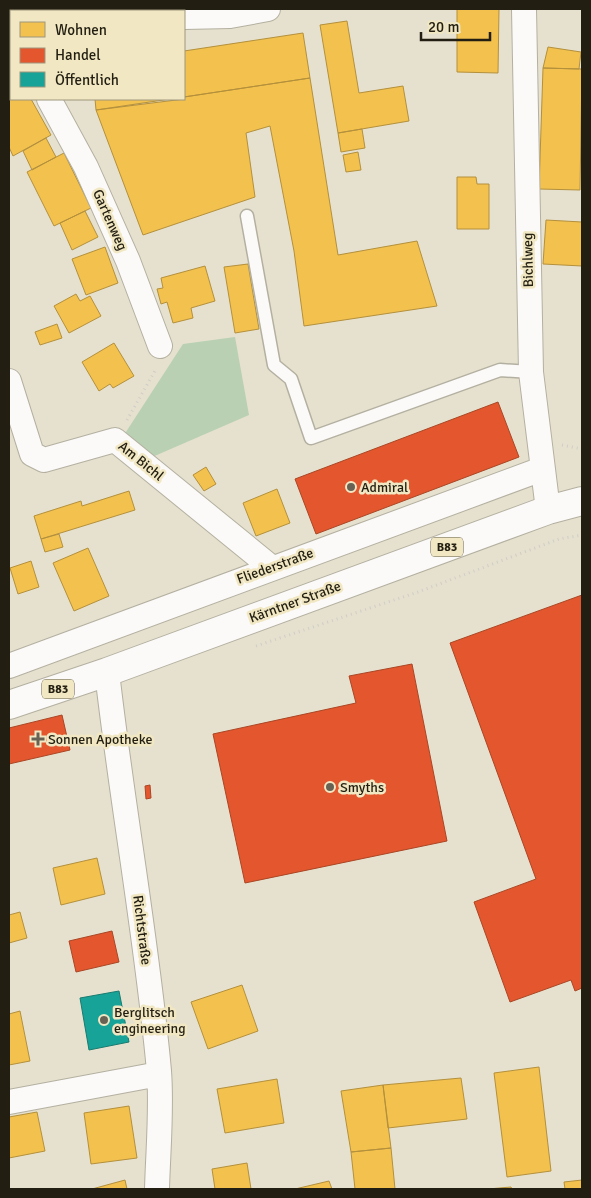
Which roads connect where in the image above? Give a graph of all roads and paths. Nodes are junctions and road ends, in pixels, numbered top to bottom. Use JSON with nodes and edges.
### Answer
{"nodes":[{"id":1,"x":268,"y":9,"type":"edge"},
{"id":2,"x":524,"y":9,"type":"edge"},
{"id":3,"x":185,"y":17,"type":"edge"},
{"id":4,"x":50,"y":100,"type":"edge"},
{"id":5,"x":247,"y":216,"type":"dead end"},
{"id":6,"x":160,"y":346,"type":"joint"},
{"id":7,"x":531,"y":372,"type":"junction"},
{"id":8,"x":9,"y":381,"type":"edge"},
{"id":9,"x":115,"y":440,"type":"junction"},
{"id":10,"x":562,"y":445,"type":"dead end"},
{"id":11,"x":582,"y":449,"type":"edge"},
{"id":12,"x":542,"y":469,"type":"junction"},
{"id":13,"x":582,"y":501,"type":"edge"},
{"id":14,"x":548,"y":510,"type":"junction"},
{"id":15,"x":582,"y":535,"type":"edge"},
{"id":16,"x":271,"y":567,"type":"junction"},
{"id":17,"x":252,"y":647,"type":"dead end"},
{"id":18,"x":9,"y":666,"type":"edge"},
{"id":19,"x":107,"y":672,"type":"junction"},
{"id":20,"x":9,"y":705,"type":"edge"},
{"id":21,"x":159,"y":1074,"type":"junction"},
{"id":22,"x":9,"y":1102,"type":"edge"},
{"id":23,"x":157,"y":1189,"type":"edge"}],
"edges":[{"from":1,"to":3,"type":"street"},
{"from":2,"to":7,"type":"street","name":"Bichlweg"},
{"from":4,"to":6,"type":"street","name":"Gartenweg"},
{"from":5,"to":7,"type":"lane"},
{"from":6,"to":9,"type":"path"},
{"from":7,"to":12,"type":"street","name":"Bichlweg"},
{"from":8,"to":9,"type":"street","name":"Am Bichl"},
{"from":9,"to":16,"type":"street","name":"Am Bichl"},
{"from":10,"to":11,"type":"path"},
{"from":12,"to":14,"type":"street","name":"Bichlweg"},
{"from":12,"to":16,"type":"street","name":"Fliederstraße"},
{"from":13,"to":14,"type":"main road","name":"Kärntner Straße","number":"B83"},
{"from":14,"to":19,"type":"main road","name":"Kärntner Straße","number":"B83"},
{"from":15,"to":17,"type":"path"},
{"from":16,"to":18,"type":"street","name":"Fliederstraße"},
{"from":19,"to":20,"type":"main road","name":"Kärntner Straße","number":"B83"},
{"from":19,"to":21,"type":"street","name":"Richtstraße"},
{"from":21,"to":22,"type":"street"},
{"from":21,"to":23,"type":"street","name":"Richtstraße"}]}
